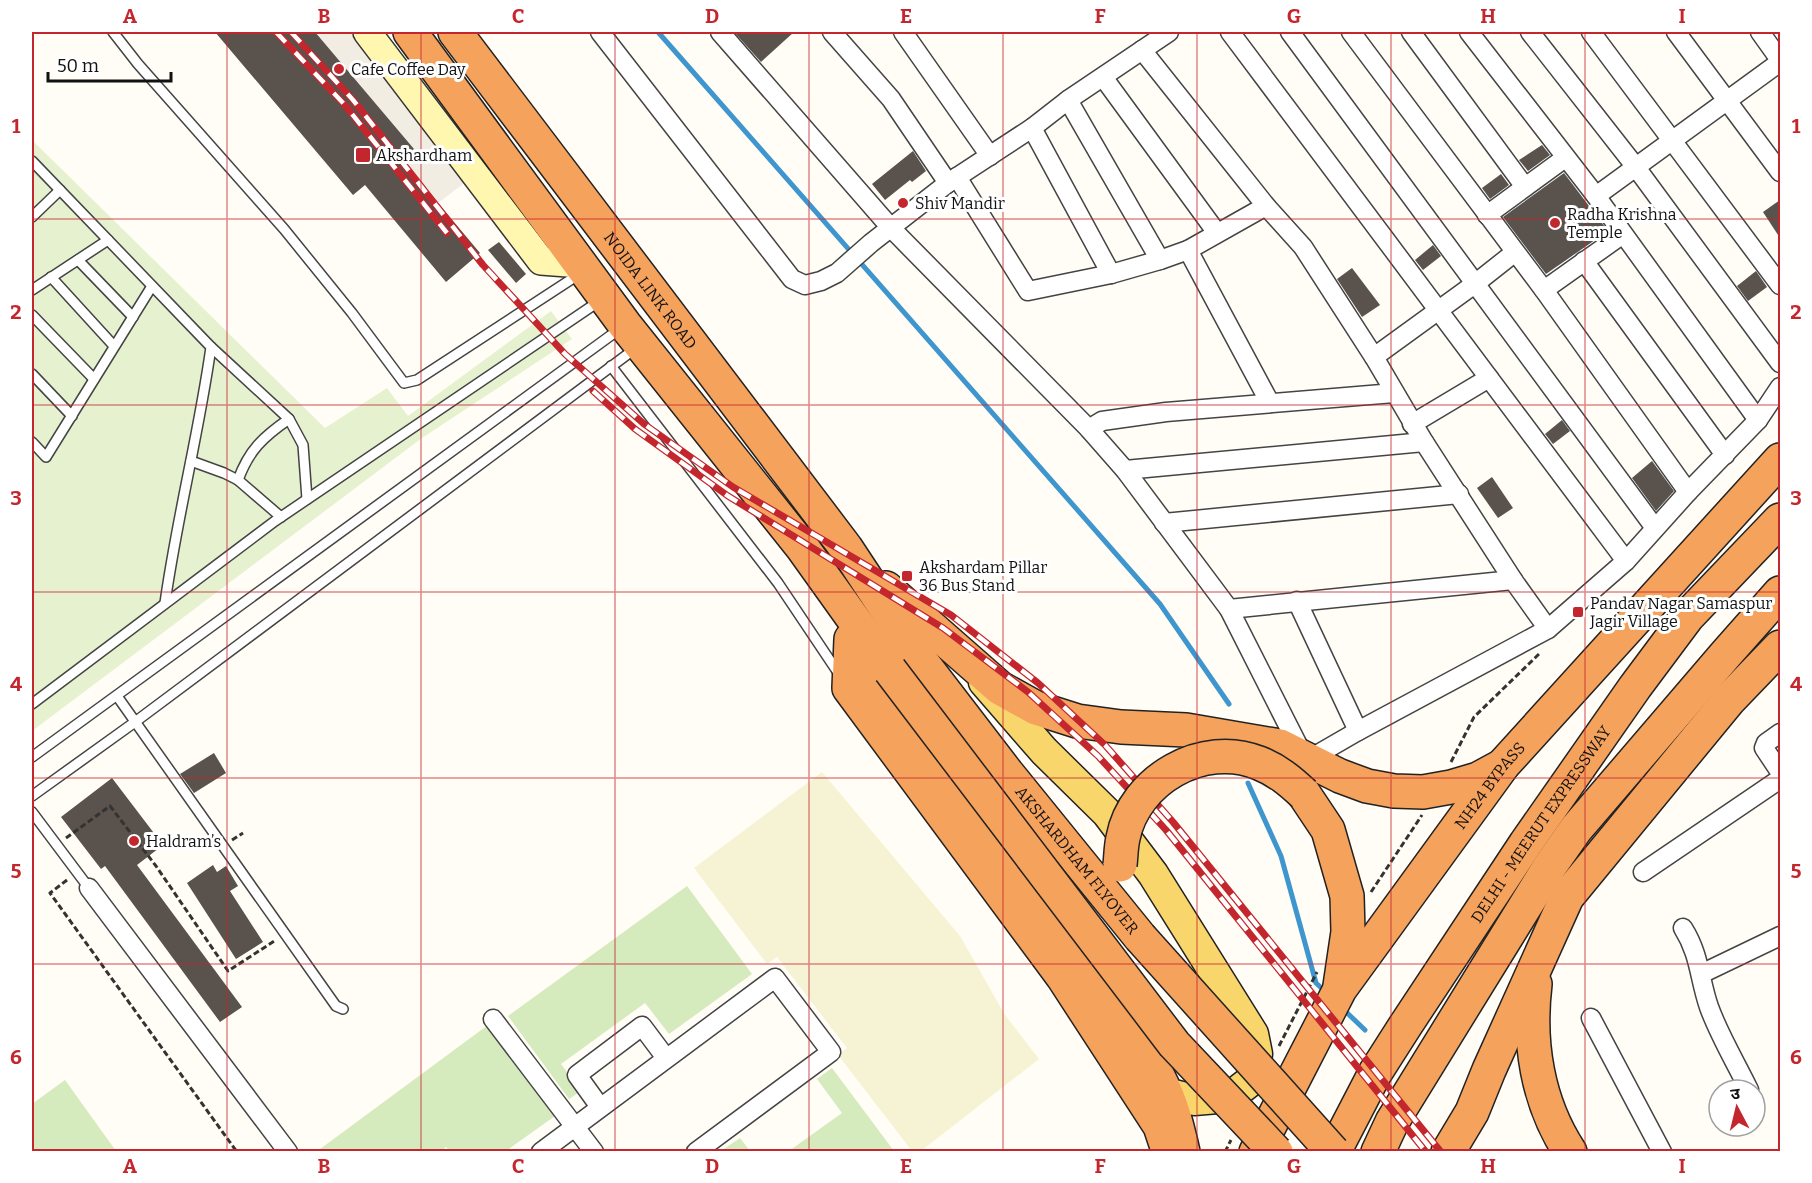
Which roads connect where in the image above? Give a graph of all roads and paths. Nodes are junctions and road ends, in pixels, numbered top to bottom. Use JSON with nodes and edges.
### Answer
{"nodes":[{"id":1,"x":113,"y":32,"type":"edge"},
{"id":2,"x":367,"y":32,"type":"edge"},
{"id":3,"x":410,"y":32,"type":"edge"},
{"id":4,"x":455,"y":32,"type":"edge"},
{"id":5,"x":600,"y":32,"type":"edge"},
{"id":6,"x":720,"y":32,"type":"edge"},
{"id":7,"x":832,"y":32,"type":"edge"},
{"id":8,"x":903,"y":32,"type":"edge"},
{"id":9,"x":1169,"y":32,"type":"edge"},
{"id":10,"x":1230,"y":32,"type":"edge"},
{"id":11,"x":1290,"y":32,"type":"edge"},
{"id":12,"x":1351,"y":32,"type":"edge"},
{"id":13,"x":1411,"y":32,"type":"edge"},
{"id":14,"x":1469,"y":32,"type":"edge"},
{"id":15,"x":1530,"y":32,"type":"edge"},
{"id":16,"x":1591,"y":32,"type":"edge"},
{"id":17,"x":1676,"y":32,"type":"edge"},
{"id":18,"x":1760,"y":32,"type":"edge"},
{"id":19,"x":1143,"y":50,"type":"junction"},
{"id":20,"x":1780,"y":61,"type":"edge"},
{"id":21,"x":1103,"y":77,"type":"junction"},
{"id":22,"x":1068,"y":100,"type":"junction"},
{"id":23,"x":1728,"y":100,"type":"junction"},
{"id":24,"x":1032,"y":128,"type":"junction"},
{"id":25,"x":1673,"y":139,"type":"junction"},
{"id":26,"x":990,"y":156,"type":"junction"},
{"id":27,"x":1565,"y":158,"type":"junction"},
{"id":28,"x":32,"y":161,"type":"edge"},
{"id":29,"x":1635,"y":166,"type":"junction"},
{"id":30,"x":1780,"y":172,"type":"edge"},
{"id":31,"x":953,"y":180,"type":"junction"},
{"id":32,"x":1525,"y":187,"type":"junction"},
{"id":33,"x":60,"y":190,"type":"junction"},
{"id":34,"x":1596,"y":196,"type":"junction"},
{"id":35,"x":1266,"y":206,"type":"junction"},
{"id":36,"x":1487,"y":214,"type":"junction"},
{"id":37,"x":32,"y":217,"type":"edge"},
{"id":38,"x":891,"y":228,"type":"junction"},
{"id":39,"x":1218,"y":233,"type":"junction"},
{"id":40,"x":1623,"y":234,"type":"junction"},
{"id":41,"x":108,"y":240,"type":"junction"},
{"id":42,"x":1188,"y":250,"type":"junction"},
{"id":43,"x":1514,"y":252,"type":"junction"},
{"id":44,"x":78,"y":260,"type":"junction"},
{"id":45,"x":1160,"y":260,"type":"junction"},
{"id":46,"x":1584,"y":261,"type":"junction"},
{"id":47,"x":583,"y":267,"type":"junction"},
{"id":48,"x":1111,"y":274,"type":"junction"},
{"id":49,"x":51,"y":278,"type":"junction"},
{"id":50,"x":1476,"y":283,"type":"junction"},
{"id":51,"x":1780,"y":285,"type":"edge"},
{"id":52,"x":152,"y":286,"type":"junction"},
{"id":53,"x":32,"y":290,"type":"edge"},
{"id":54,"x":1544,"y":290,"type":"junction"},
{"id":55,"x":605,"y":297,"type":"junction"},
{"id":56,"x":1437,"y":311,"type":"junction"},
{"id":57,"x":32,"y":315,"type":"edge"},
{"id":58,"x":133,"y":317,"type":"junction"},
{"id":59,"x":633,"y":335,"type":"junction"},
{"id":60,"x":114,"y":346,"type":"junction"},
{"id":61,"x":212,"y":348,"type":"junction"},
{"id":62,"x":1374,"y":357,"type":"junction"},
{"id":63,"x":1780,"y":363,"type":"edge"},
{"id":64,"x":611,"y":366,"type":"junction"},
{"id":65,"x":32,"y":374,"type":"edge"},
{"id":66,"x":1489,"y":378,"type":"junction"},
{"id":67,"x":94,"y":379,"type":"junction"},
{"id":68,"x":1780,"y":387,"type":"edge"},
{"id":69,"x":1394,"y":393,"type":"junction"},
{"id":70,"x":1270,"y":403,"type":"junction"},
{"id":71,"x":72,"y":416,"type":"junction"},
{"id":72,"x":289,"y":419,"type":"junction"},
{"id":73,"x":1758,"y":420,"type":"junction"},
{"id":74,"x":1412,"y":424,"type":"junction"},
{"id":75,"x":1089,"y":429,"type":"junction"},
{"id":76,"x":32,"y":442,"type":"edge"},
{"id":77,"x":1424,"y":442,"type":"junction"},
{"id":78,"x":1725,"y":455,"type":"junction"},
{"id":79,"x":1780,"y":460,"type":"edge"},
{"id":80,"x":191,"y":461,"type":"junction"},
{"id":81,"x":1125,"y":470,"type":"junction"},
{"id":82,"x":238,"y":480,"type":"junction"},
{"id":83,"x":1688,"y":492,"type":"junction"},
{"id":84,"x":1459,"y":494,"type":"junction"},
{"id":85,"x":307,"y":499,"type":"junction"},
{"id":86,"x":280,"y":517,"type":"junction"},
{"id":87,"x":1780,"y":520,"type":"edge"},
{"id":88,"x":1164,"y":523,"type":"junction"},
{"id":89,"x":1655,"y":528,"type":"junction"},
{"id":90,"x":802,"y":547,"type":"junction"},
{"id":91,"x":846,"y":548,"type":"junction"},
{"id":92,"x":1626,"y":561,"type":"junction"},
{"id":93,"x":1513,"y":580,"type":"junction"},
{"id":94,"x":1780,"y":593,"type":"edge"},
{"id":95,"x":1297,"y":601,"type":"junction"},
{"id":96,"x":165,"y":603,"type":"junction"},
{"id":97,"x":1229,"y":609,"type":"junction"},
{"id":98,"x":1548,"y":628,"type":"junction"},
{"id":99,"x":851,"y":639,"type":"junction"},
{"id":100,"x":1780,"y":647,"type":"edge"},
{"id":101,"x":956,"y":650,"type":"junction"},
{"id":102,"x":1543,"y":650,"type":"dead end"},
{"id":103,"x":904,"y":664,"type":"junction"},
{"id":104,"x":849,"y":688,"type":"junction"},
{"id":105,"x":117,"y":696,"type":"junction"},
{"id":106,"x":32,"y":704,"type":"edge"},
{"id":107,"x":135,"y":722,"type":"junction"},
{"id":108,"x":1358,"y":731,"type":"junction"},
{"id":109,"x":1780,"y":732,"type":"edge"},
{"id":110,"x":32,"y":757,"type":"edge"},
{"id":111,"x":1306,"y":761,"type":"junction"},
{"id":112,"x":1503,"y":765,"type":"junction"},
{"id":113,"x":1780,"y":772,"type":"edge"},
{"id":114,"x":1780,"y":779,"type":"edge"},
{"id":115,"x":1436,"y":790,"type":"junction"},
{"id":116,"x":32,"y":796,"type":"edge"},
{"id":117,"x":32,"y":812,"type":"edge"},
{"id":118,"x":243,"y":832,"type":"dead end"},
{"id":119,"x":56,"y":846,"type":"junction"},
{"id":120,"x":223,"y":846,"type":"junction"},
{"id":121,"x":77,"y":872,"type":"junction"},
{"id":122,"x":1643,"y":872,"type":"dead end"},
{"id":123,"x":89,"y":888,"type":"joint"},
{"id":124,"x":1368,"y":896,"type":"dead end"},
{"id":125,"x":1683,"y":928,"type":"dead end"},
{"id":126,"x":1780,"y":936,"type":"edge"},
{"id":127,"x":281,"y":937,"type":"dead end"},
{"id":128,"x":1140,"y":937,"type":"junction"},
{"id":129,"x":1544,"y":945,"type":"junction"},
{"id":130,"x":1701,"y":974,"type":"junction"},
{"id":131,"x":1322,"y":977,"type":"junction"},
{"id":132,"x":343,"y":1010,"type":"dead end"},
{"id":133,"x":493,"y":1018,"type":"dead end"},
{"id":134,"x":1591,"y":1018,"type":"dead end"},
{"id":135,"x":666,"y":1058,"type":"junction"},
{"id":136,"x":1743,"y":1078,"type":"edge"},
{"id":137,"x":1166,"y":1093,"type":"junction"},
{"id":138,"x":600,"y":1107,"type":"junction"},
{"id":139,"x":575,"y":1127,"type":"junction"},
{"id":140,"x":237,"y":1152,"type":"edge"},
{"id":141,"x":288,"y":1152,"type":"edge"},
{"id":142,"x":541,"y":1152,"type":"edge"},
{"id":143,"x":594,"y":1152,"type":"edge"},
{"id":144,"x":696,"y":1152,"type":"edge"},
{"id":145,"x":1168,"y":1152,"type":"edge"},
{"id":146,"x":1183,"y":1152,"type":"edge"},
{"id":147,"x":1256,"y":1152,"type":"edge"},
{"id":148,"x":1276,"y":1152,"type":"edge"},
{"id":149,"x":1333,"y":1152,"type":"edge"},
{"id":150,"x":1378,"y":1152,"type":"edge"},
{"id":151,"x":1448,"y":1152,"type":"edge"},
{"id":152,"x":1570,"y":1152,"type":"edge"},
{"id":153,"x":1662,"y":1152,"type":"edge"}],
"edges":[{"from":1,"to":47,"type":"lane"},
{"from":2,"to":47,"type":"street"},
{"from":3,"to":47,"type":"highway"},
{"from":4,"to":91,"type":"highway","name":"NOIDA LINK ROAD"},
{"from":5,"to":38,"type":"street"},
{"from":6,"to":38,"type":"street"},
{"from":7,"to":31,"type":"street"},
{"from":8,"to":26,"type":"street"},
{"from":9,"to":19,"type":"street"},
{"from":10,"to":56,"type":"street"},
{"from":11,"to":50,"type":"street"},
{"from":12,"to":36,"type":"street"},
{"from":13,"to":32,"type":"street"},
{"from":14,"to":27,"type":"street"},
{"from":15,"to":29,"type":"street"},
{"from":16,"to":25,"type":"street"},
{"from":17,"to":23,"type":"street"},
{"from":18,"to":20,"type":"street"},
{"from":19,"to":21,"type":"street"},
{"from":19,"to":35,"type":"street"},
{"from":20,"to":23,"type":"street"},
{"from":21,"to":22,"type":"street"},
{"from":21,"to":39,"type":"street"},
{"from":22,"to":24,"type":"street"},
{"from":22,"to":45,"type":"street"},
{"from":23,"to":25,"type":"street"},
{"from":23,"to":30,"type":"street"},
{"from":24,"to":26,"type":"street"},
{"from":24,"to":48,"type":"street"},
{"from":25,"to":29,"type":"street"},
{"from":25,"to":51,"type":"street"},
{"from":26,"to":31,"type":"street"},
{"from":27,"to":32,"type":"street"},
{"from":27,"to":34,"type":"street"},
{"from":28,"to":33,"type":"lane"},
{"from":29,"to":34,"type":"street"},
{"from":29,"to":63,"type":"street"},
{"from":31,"to":38,"type":"street"},
{"from":31,"to":48,"type":"street"},
{"from":32,"to":36,"type":"street"},
{"from":33,"to":37,"type":"lane"},
{"from":33,"to":41,"type":"lane"},
{"from":34,"to":40,"type":"street"},
{"from":35,"to":39,"type":"street"},
{"from":35,"to":62,"type":"street"},
{"from":36,"to":43,"type":"street"},
{"from":38,"to":75,"type":"street"},
{"from":39,"to":42,"type":"street"},
{"from":40,"to":46,"type":"street"},
{"from":40,"to":73,"type":"street"},
{"from":41,"to":44,"type":"lane"},
{"from":41,"to":52,"type":"lane"},
{"from":42,"to":45,"type":"street"},
{"from":42,"to":70,"type":"street"},
{"from":43,"to":50,"type":"street"},
{"from":43,"to":54,"type":"street"},
{"from":44,"to":49,"type":"lane"},
{"from":44,"to":58,"type":"lane"},
{"from":45,"to":48,"type":"street"},
{"from":46,"to":54,"type":"street"},
{"from":46,"to":78,"type":"street"},
{"from":47,"to":55,"type":"highway"},
{"from":49,"to":53,"type":"lane"},
{"from":49,"to":60,"type":"lane"},
{"from":50,"to":56,"type":"street"},
{"from":50,"to":89,"type":"street"},
{"from":52,"to":58,"type":"lane"},
{"from":52,"to":61,"type":"lane"},
{"from":54,"to":83,"type":"street"},
{"from":55,"to":59,"type":"highway"},
{"from":55,"to":85,"type":"lane"},
{"from":56,"to":62,"type":"street"},
{"from":56,"to":66,"type":"street"},
{"from":57,"to":67,"type":"lane"},
{"from":58,"to":60,"type":"lane"},
{"from":59,"to":64,"type":"lane"},
{"from":59,"to":90,"type":"highway"},
{"from":59,"to":105,"type":"lane"},
{"from":60,"to":67,"type":"lane"},
{"from":61,"to":72,"type":"lane"},
{"from":61,"to":80,"type":"lane"},
{"from":62,"to":69,"type":"street"},
{"from":64,"to":104,"type":"lane"},
{"from":64,"to":107,"type":"lane"},
{"from":65,"to":71,"type":"lane"},
{"from":66,"to":74,"type":"street"},
{"from":66,"to":92,"type":"street"},
{"from":67,"to":71,"type":"lane"},
{"from":68,"to":73,"type":"street"},
{"from":69,"to":70,"type":"street"},
{"from":69,"to":74,"type":"street"},
{"from":70,"to":75,"type":"street"},
{"from":71,"to":76,"type":"lane"},
{"from":72,"to":82,"type":"lane"},
{"from":72,"to":85,"type":"lane"},
{"from":73,"to":78,"type":"street"},
{"from":74,"to":77,"type":"street"},
{"from":75,"to":81,"type":"street"},
{"from":77,"to":81,"type":"street"},
{"from":77,"to":84,"type":"street"},
{"from":78,"to":83,"type":"street"},
{"from":79,"to":112,"type":"highway","name":"NH24 BYPASS"},
{"from":80,"to":82,"type":"lane"},
{"from":80,"to":96,"type":"lane"},
{"from":81,"to":88,"type":"street"},
{"from":82,"to":86,"type":"lane"},
{"from":83,"to":89,"type":"street"},
{"from":84,"to":88,"type":"street"},
{"from":84,"to":93,"type":"street"},
{"from":85,"to":86,"type":"lane"},
{"from":86,"to":96,"type":"lane"},
{"from":87,"to":149,"type":"highway","name":"DELHI - MEERUT EXPRESSWAY"},
{"from":88,"to":97,"type":"street"},
{"from":89,"to":92,"type":"street"},
{"from":90,"to":99,"type":"highway"},
{"from":90,"to":103,"type":"highway","name":"AKSHARDHAM FLYOVER"},
{"from":91,"to":101,"type":"highway"},
{"from":91,"to":103,"type":"highway","name":"AKSHARDHAM FLYOVER"},
{"from":92,"to":98,"type":"street"},
{"from":93,"to":95,"type":"street"},
{"from":93,"to":98,"type":"street"},
{"from":94,"to":150,"type":"highway","name":"DELHI - MEERUT EXPRESSWAY"},
{"from":95,"to":97,"type":"street"},
{"from":95,"to":108,"type":"street"},
{"from":96,"to":106,"type":"lane"},
{"from":97,"to":111,"type":"street"},
{"from":98,"to":108,"type":"street"},
{"from":99,"to":104,"type":"highway"},
{"from":99,"to":137,"type":"highway"},
{"from":100,"to":129,"type":"highway"},
{"from":101,"to":111,"type":"highway"},
{"from":101,"to":137,"type":"main road"},
{"from":102,"to":115,"type":"path"},
{"from":103,"to":128,"type":"highway","name":"AKSHARDHAM FLYOVER"},
{"from":103,"to":148,"type":"highway","name":"AKSHARDHAM FLYOVER","bridge":true},
{"from":104,"to":145,"type":"highway"},
{"from":105,"to":107,"type":"lane"},
{"from":105,"to":110,"type":"lane"},
{"from":107,"to":116,"type":"lane"},
{"from":107,"to":120,"type":"lane"},
{"from":108,"to":111,"type":"street"},
{"from":109,"to":113,"type":"street"},
{"from":111,"to":115,"type":"highway"},
{"from":112,"to":115,"type":"highway"},
{"from":112,"to":131,"type":"highway","name":"NH24 BYPASS"},
{"from":114,"to":122,"type":"street"},
{"from":115,"to":124,"type":"path"},
{"from":117,"to":119,"type":"lane"},
{"from":118,"to":120,"type":"path"},
{"from":119,"to":121,"type":"lane"},
{"from":119,"to":127,"type":"path"},
{"from":120,"to":132,"type":"lane"},
{"from":121,"to":123,"type":"lane"},
{"from":121,"to":140,"type":"path"},
{"from":123,"to":141,"type":"street"},
{"from":125,"to":130,"type":"street"},
{"from":126,"to":130,"type":"street"},
{"from":128,"to":131,"type":"highway","bridge":true},
{"from":128,"to":149,"type":"highway","name":"AKSHARDHAM FLYOVER","bridge":true},
{"from":129,"to":151,"type":"highway"},
{"from":129,"to":152,"type":"highway"},
{"from":130,"to":136,"type":"street"},
{"from":131,"to":147,"type":"highway","name":"NH24 BYPASS"},
{"from":133,"to":139,"type":"street"},
{"from":134,"to":153,"type":"street"},
{"from":135,"to":138,"type":"street"},
{"from":135,"to":138,"type":"street"},
{"from":135,"to":144,"type":"street"},
{"from":137,"to":146,"type":"highway"},
{"from":138,"to":139,"type":"street"},
{"from":139,"to":142,"type":"street"},
{"from":139,"to":143,"type":"street"}]}
